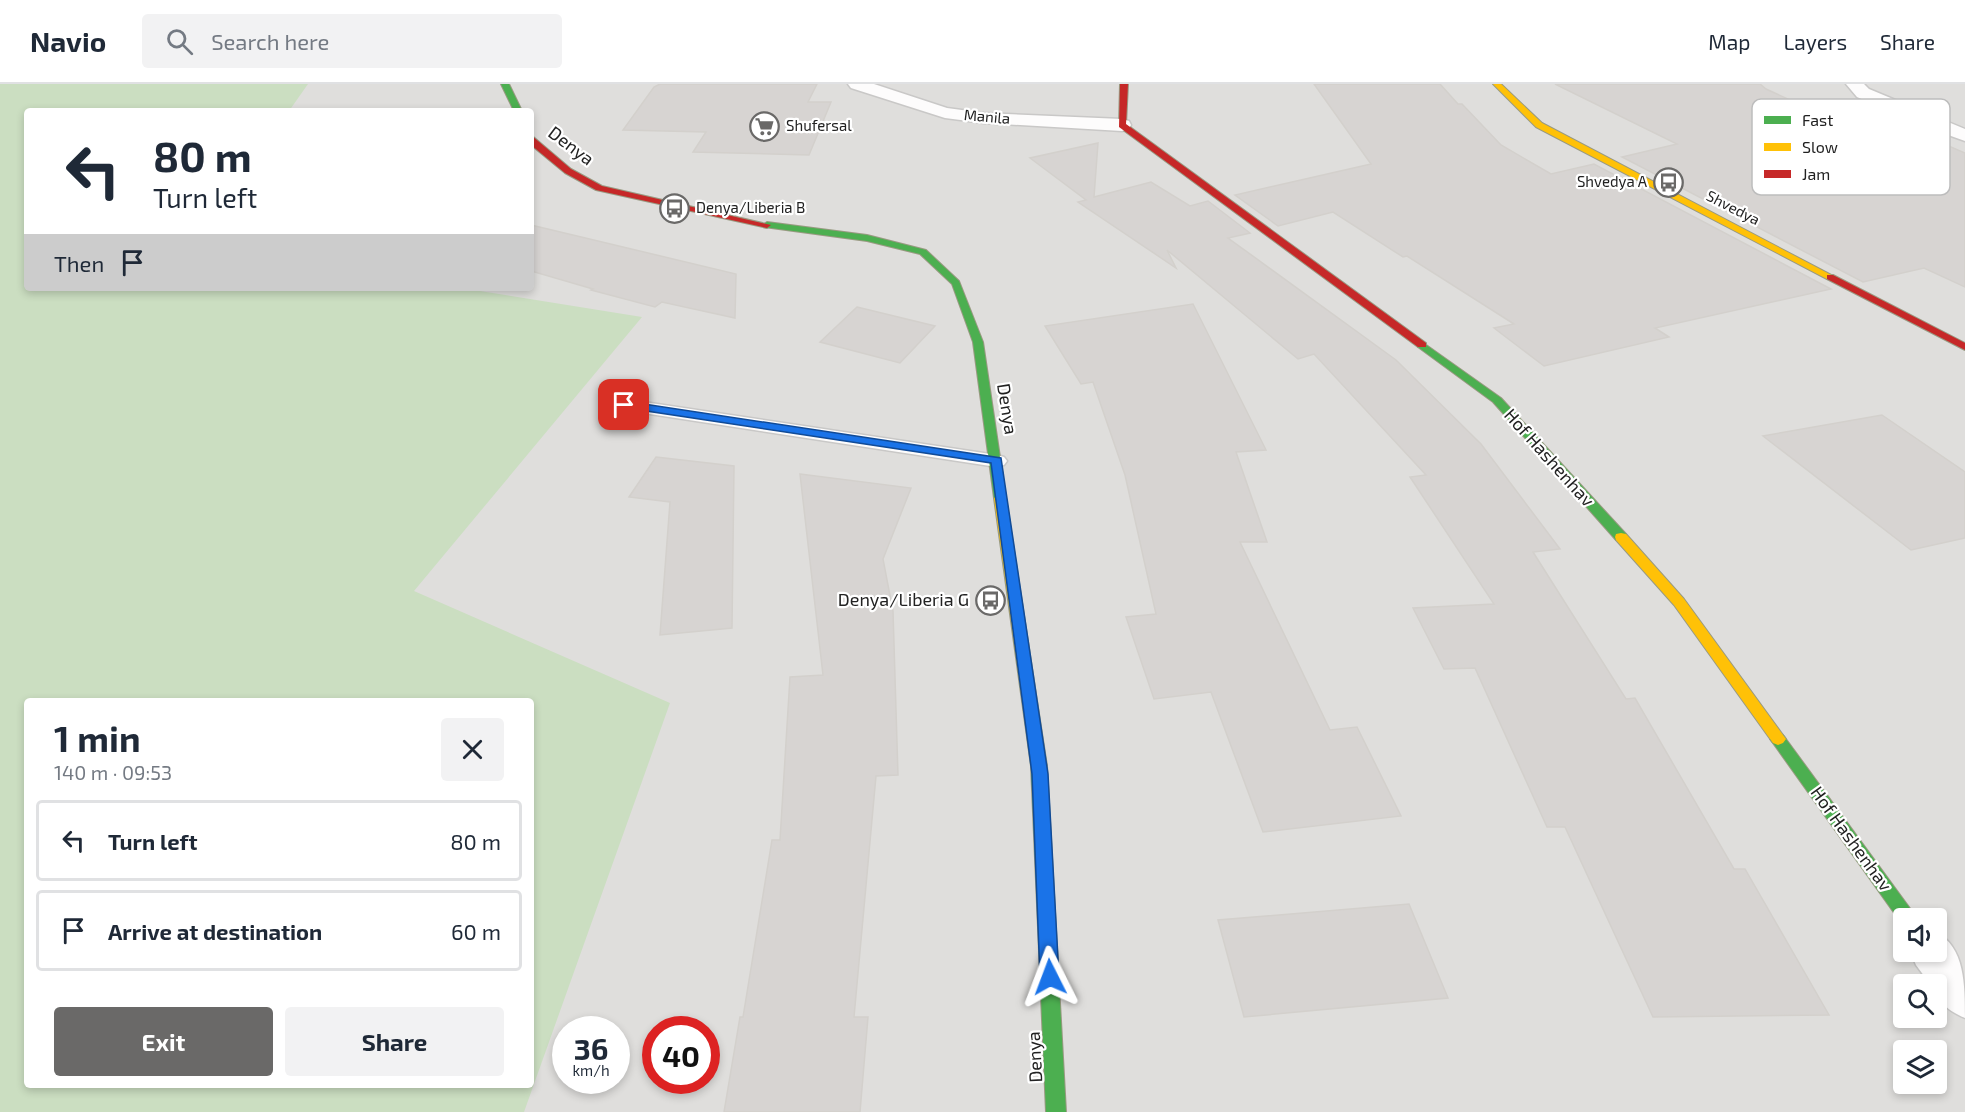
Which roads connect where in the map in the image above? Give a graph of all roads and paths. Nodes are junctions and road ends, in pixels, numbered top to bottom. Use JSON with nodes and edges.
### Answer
{"nodes":[{"id":1,"x":506,"y":84,"type":"edge"},
{"id":2,"x":857,"y":84,"type":"edge"},
{"id":3,"x":1124,"y":84,"type":"edge"},
{"id":4,"x":1497,"y":84,"type":"edge"},
{"id":5,"x":1855,"y":84,"type":"edge"},
{"id":6,"x":1877,"y":99,"type":"edge"},
{"id":7,"x":517,"y":108,"type":"edge"},
{"id":8,"x":1122,"y":125,"type":"junction"},
{"id":9,"x":1950,"y":130,"type":"edge"},
{"id":10,"x":1965,"y":135,"type":"edge"},
{"id":11,"x":534,"y":143,"type":"edge"},
{"id":12,"x":1965,"y":347,"type":"edge"},
{"id":13,"x":624,"y":405,"type":"dead end"},
{"id":14,"x":997,"y":461,"type":"junction"},
{"id":15,"x":1901,"y":908,"type":"edge"},
{"id":16,"x":1940,"y":962,"type":"edge"},
{"id":17,"x":1965,"y":996,"type":"edge"},
{"id":18,"x":1056,"y":1112,"type":"edge"}],
"edges":[{"from":1,"to":7,"type":"street"},
{"from":2,"to":8,"type":"street","name":"Manila"},
{"from":3,"to":8,"type":"street"},
{"from":4,"to":12,"type":"street","name":"Shvedya"},
{"from":5,"to":6,"type":"street"},
{"from":8,"to":15,"type":"street","name":"Hof Hashenhav"},
{"from":9,"to":10,"type":"street"},
{"from":11,"to":14,"type":"street","name":"Denya"},
{"from":13,"to":14,"type":"lane"},
{"from":14,"to":18,"type":"street","name":"Denya"},
{"from":16,"to":17,"type":"street"}]}
